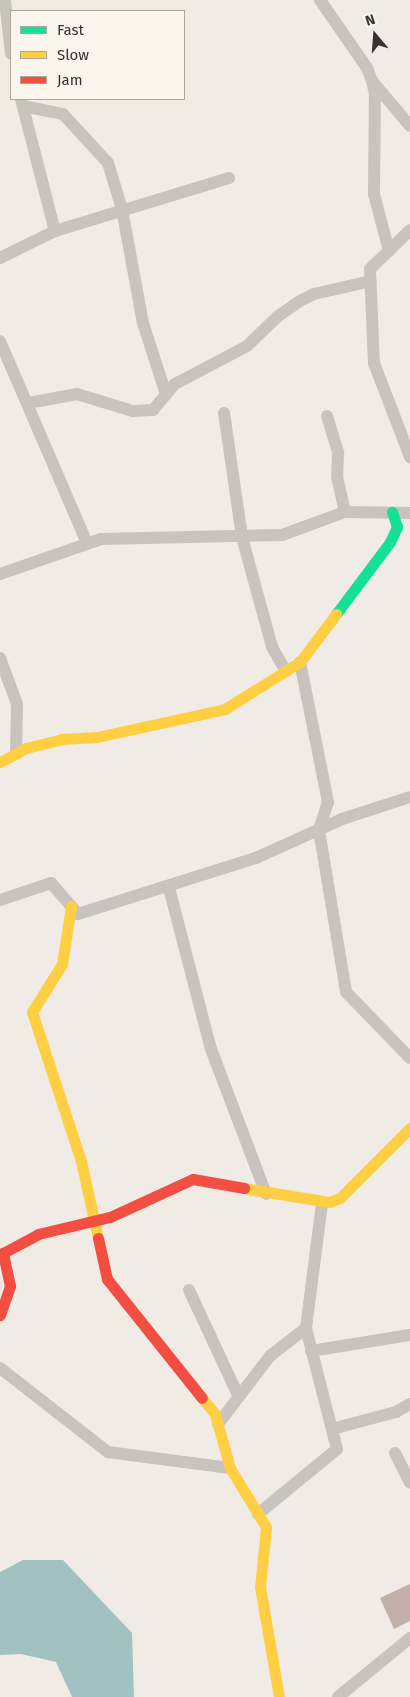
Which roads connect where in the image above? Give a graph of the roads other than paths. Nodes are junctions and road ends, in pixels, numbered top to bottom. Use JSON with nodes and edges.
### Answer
{"nodes":[{"id":1,"x":5,"y":0,"type":"edge"},
{"id":2,"x":320,"y":0,"type":"edge"},
{"id":3,"x":10,"y":45,"type":"edge"},
{"id":4,"x":372,"y":81,"type":"junction"},
{"id":5,"x":22,"y":102,"type":"edge"},
{"id":6,"x":410,"y":126,"type":"edge"},
{"id":7,"x":230,"y":178,"type":"dead end"},
{"id":8,"x":122,"y":209,"type":"junction"},
{"id":9,"x":55,"y":230,"type":"junction"},
{"id":10,"x":410,"y":230,"type":"edge"},
{"id":11,"x":389,"y":250,"type":"junction"},
{"id":12,"x":0,"y":258,"type":"edge"},
{"id":13,"x":371,"y":281,"type":"junction"},
{"id":14,"x":0,"y":341,"type":"edge"},
{"id":15,"x":166,"y":394,"type":"junction"},
{"id":16,"x":28,"y":403,"type":"junction"},
{"id":17,"x":224,"y":413,"type":"dead end"},
{"id":18,"x":327,"y":416,"type":"dead end"},
{"id":19,"x":410,"y":457,"type":"edge"},
{"id":20,"x":345,"y":512,"type":"junction"},
{"id":21,"x":392,"y":512,"type":"junction"},
{"id":22,"x":410,"y":513,"type":"edge"},
{"id":23,"x":242,"y":537,"type":"junction"},
{"id":24,"x":87,"y":543,"type":"junction"},
{"id":25,"x":0,"y":574,"type":"edge"},
{"id":26,"x":0,"y":658,"type":"edge"},
{"id":27,"x":300,"y":662,"type":"junction"},
{"id":28,"x":286,"y":671,"type":"junction"},
{"id":29,"x":16,"y":754,"type":"junction"},
{"id":30,"x":0,"y":762,"type":"edge"},
{"id":31,"x":410,"y":797,"type":"edge"},
{"id":32,"x":319,"y":830,"type":"junction"},
{"id":33,"x":169,"y":888,"type":"junction"},
{"id":34,"x":0,"y":900,"type":"edge"},
{"id":35,"x":71,"y":906,"type":"junction"},
{"id":36,"x":409,"y":1054,"type":"edge"},
{"id":37,"x":410,"y":1128,"type":"edge"},
{"id":38,"x":266,"y":1194,"type":"junction"},
{"id":39,"x":322,"y":1203,"type":"junction"},
{"id":40,"x":96,"y":1222,"type":"junction"},
{"id":41,"x":189,"y":1290,"type":"dead end"},
{"id":42,"x":0,"y":1315,"type":"edge"},
{"id":43,"x":306,"y":1328,"type":"junction"},
{"id":44,"x":410,"y":1335,"type":"edge"},
{"id":45,"x":312,"y":1351,"type":"junction"},
{"id":46,"x":0,"y":1368,"type":"edge"},
{"id":47,"x":239,"y":1397,"type":"junction"},
{"id":48,"x":410,"y":1404,"type":"edge"},
{"id":49,"x":218,"y":1424,"type":"junction"},
{"id":50,"x":332,"y":1429,"type":"junction"},
{"id":51,"x":395,"y":1453,"type":"dead end"},
{"id":52,"x":230,"y":1468,"type":"junction"},
{"id":53,"x":410,"y":1482,"type":"edge"},
{"id":54,"x":258,"y":1514,"type":"junction"},
{"id":55,"x":410,"y":1638,"type":"edge"},
{"id":56,"x":279,"y":1697,"type":"edge"},
{"id":57,"x":338,"y":1697,"type":"edge"}],
"edges":[{"from":1,"to":3,"type":"street"},
{"from":2,"to":4,"type":"street"},
{"from":4,"to":6,"type":"street"},
{"from":4,"to":11,"type":"street"},
{"from":5,"to":8,"type":"street"},
{"from":5,"to":9,"type":"street"},
{"from":7,"to":8,"type":"street"},
{"from":8,"to":9,"type":"street"},
{"from":8,"to":15,"type":"street"},
{"from":9,"to":12,"type":"street"},
{"from":10,"to":11,"type":"street"},
{"from":11,"to":13,"type":"street"},
{"from":13,"to":15,"type":"street"},
{"from":13,"to":19,"type":"street"},
{"from":14,"to":16,"type":"street"},
{"from":15,"to":16,"type":"street"},
{"from":16,"to":24,"type":"street"},
{"from":17,"to":23,"type":"street"},
{"from":18,"to":20,"type":"street"},
{"from":20,"to":21,"type":"street"},
{"from":20,"to":23,"type":"street"},
{"from":21,"to":22,"type":"street"},
{"from":21,"to":27,"type":"street"},
{"from":23,"to":24,"type":"street"},
{"from":23,"to":28,"type":"street"},
{"from":24,"to":25,"type":"street"},
{"from":26,"to":29,"type":"street"},
{"from":27,"to":28,"type":"street"},
{"from":27,"to":32,"type":"street"},
{"from":28,"to":29,"type":"street"},
{"from":29,"to":30,"type":"street"},
{"from":31,"to":32,"type":"street"},
{"from":32,"to":33,"type":"street"},
{"from":32,"to":36,"type":"street"},
{"from":33,"to":35,"type":"street"},
{"from":33,"to":38,"type":"street"},
{"from":34,"to":35,"type":"street"},
{"from":35,"to":40,"type":"street"},
{"from":37,"to":39,"type":"street"},
{"from":38,"to":39,"type":"street"},
{"from":38,"to":40,"type":"street"},
{"from":39,"to":43,"type":"street"},
{"from":40,"to":42,"type":"street"},
{"from":40,"to":49,"type":"street"},
{"from":41,"to":47,"type":"street"},
{"from":43,"to":45,"type":"street"},
{"from":43,"to":47,"type":"street"},
{"from":44,"to":45,"type":"street"},
{"from":45,"to":50,"type":"street"},
{"from":46,"to":52,"type":"street"},
{"from":47,"to":49,"type":"street"},
{"from":48,"to":50,"type":"street"},
{"from":49,"to":52,"type":"street"},
{"from":50,"to":54,"type":"street"},
{"from":51,"to":53,"type":"street"},
{"from":52,"to":54,"type":"street"},
{"from":54,"to":56,"type":"street"},
{"from":55,"to":57,"type":"street"}]}
